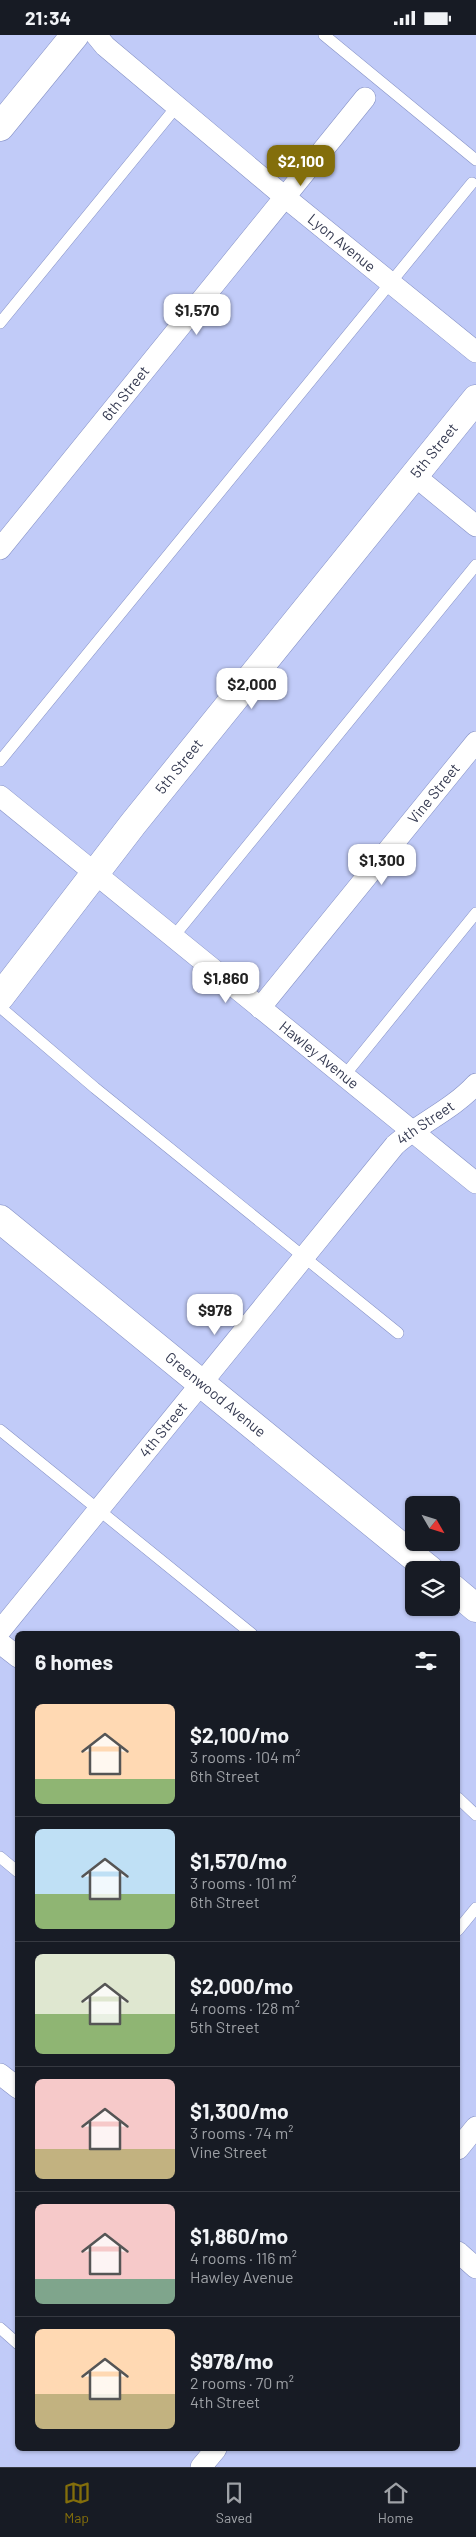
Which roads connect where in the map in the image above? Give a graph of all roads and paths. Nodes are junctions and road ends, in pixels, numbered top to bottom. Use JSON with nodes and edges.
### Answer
{"nodes":[{"id":1,"x":75,"y":35,"type":"edge"},
{"id":2,"x":96,"y":35,"type":"edge"},
{"id":3,"x":324,"y":35,"type":"edge"},
{"id":4,"x":365,"y":98,"type":"dead end"},
{"id":5,"x":177,"y":106,"type":"junction"},
{"id":6,"x":0,"y":127,"type":"edge"},
{"id":7,"x":476,"y":159,"type":"edge"},
{"id":8,"x":472,"y":183,"type":"dead end"},
{"id":9,"x":286,"y":198,"type":"junction"},
{"id":10,"x":391,"y":282,"type":"junction"},
{"id":11,"x":0,"y":323,"type":"edge"},
{"id":12,"x":476,"y":352,"type":"edge"},
{"id":13,"x":476,"y":399,"type":"edge"},
{"id":14,"x":415,"y":476,"type":"junction"},
{"id":15,"x":476,"y":526,"type":"edge"},
{"id":16,"x":0,"y":549,"type":"edge"},
{"id":17,"x":476,"y":565,"type":"edge"},
{"id":18,"x":476,"y":742,"type":"edge"},
{"id":19,"x":0,"y":761,"type":"edge"},
{"id":20,"x":0,"y":796,"type":"edge"},
{"id":21,"x":95,"y":873,"type":"junction"},
{"id":22,"x":476,"y":913,"type":"edge"},
{"id":23,"x":174,"y":936,"type":"junction"},
{"id":24,"x":0,"y":997,"type":"edge"},
{"id":25,"x":0,"y":1007,"type":"edge"},
{"id":26,"x":260,"y":1008,"type":"junction"},
{"id":27,"x":344,"y":1076,"type":"junction"},
{"id":28,"x":476,"y":1084,"type":"edge"},
{"id":29,"x":411,"y":1131,"type":"junction"},
{"id":30,"x":476,"y":1183,"type":"edge"},
{"id":31,"x":0,"y":1219,"type":"edge"},
{"id":32,"x":303,"y":1257,"type":"junction"},
{"id":33,"x":398,"y":1333,"type":"dead end"},
{"id":34,"x":200,"y":1382,"type":"junction"},
{"id":35,"x":0,"y":1430,"type":"edge"},
{"id":36,"x":98,"y":1509,"type":"junction"},
{"id":37,"x":419,"y":1561,"type":"edge"},
{"id":38,"x":460,"y":1595,"type":"edge"},
{"id":39,"x":476,"y":1608,"type":"edge"},
{"id":40,"x":0,"y":1631,"type":"edge"},
{"id":41,"x":248,"y":1631,"type":"edge"},
{"id":42,"x":0,"y":1643,"type":"edge"},
{"id":43,"x":15,"y":1655,"type":"edge"},
{"id":44,"x":460,"y":1800,"type":"edge"},
{"id":45,"x":476,"y":1815,"type":"edge"},
{"id":46,"x":0,"y":1857,"type":"edge"},
{"id":47,"x":15,"y":1870,"type":"edge"},
{"id":48,"x":476,"y":1908,"type":"edge"},
{"id":49,"x":460,"y":1928,"type":"edge"},
{"id":50,"x":0,"y":2073,"type":"edge"},
{"id":51,"x":15,"y":2086,"type":"edge"},
{"id":52,"x":476,"y":2127,"type":"edge"},
{"id":53,"x":460,"y":2147,"type":"edge"},
{"id":54,"x":460,"y":2254,"type":"edge"},
{"id":55,"x":476,"y":2268,"type":"edge"},
{"id":56,"x":0,"y":2328,"type":"edge"},
{"id":57,"x":15,"y":2340,"type":"edge"},
{"id":58,"x":214,"y":2451,"type":"edge"},
{"id":59,"x":201,"y":2467,"type":"edge"}],
"edges":[{"from":1,"to":6,"type":"street"},
{"from":2,"to":5,"type":"street","name":"Lyon Avenue"},
{"from":3,"to":7,"type":"lane"},
{"from":4,"to":9,"type":"street","name":"6th Street"},
{"from":5,"to":9,"type":"street","name":"Lyon Avenue"},
{"from":5,"to":11,"type":"lane"},
{"from":8,"to":10,"type":"lane"},
{"from":9,"to":10,"type":"street","name":"Lyon Avenue"},
{"from":9,"to":16,"type":"street","name":"6th Street"},
{"from":10,"to":12,"type":"street","name":"Lyon Avenue"},
{"from":10,"to":19,"type":"lane"},
{"from":13,"to":14,"type":"street","name":"5th Street"},
{"from":14,"to":15,"type":"street"},
{"from":14,"to":21,"type":"street","name":"5th Street"},
{"from":17,"to":23,"type":"lane"},
{"from":18,"to":26,"type":"street","name":"Vine Street"},
{"from":20,"to":21,"type":"street","name":"Hawley Avenue"},
{"from":21,"to":23,"type":"street","name":"Hawley Avenue"},
{"from":21,"to":24,"type":"street","name":"5th Street"},
{"from":22,"to":27,"type":"lane"},
{"from":23,"to":26,"type":"street","name":"Hawley Avenue"},
{"from":25,"to":32,"type":"lane"},
{"from":26,"to":27,"type":"street","name":"Hawley Avenue"},
{"from":27,"to":29,"type":"street","name":"Hawley Avenue"},
{"from":28,"to":29,"type":"street","name":"4th Street"},
{"from":29,"to":30,"type":"street","name":"Hawley Avenue"},
{"from":29,"to":32,"type":"street","name":"4th Street"},
{"from":31,"to":34,"type":"street","name":"Greenwood Avenue"},
{"from":32,"to":33,"type":"lane"},
{"from":32,"to":34,"type":"street","name":"4th Street"},
{"from":34,"to":36,"type":"street","name":"4th Street"},
{"from":34,"to":37,"type":"street","name":"Greenwood Avenue"},
{"from":35,"to":36,"type":"lane"},
{"from":36,"to":40,"type":"street","name":"4th Street"},
{"from":36,"to":41,"type":"lane"},
{"from":38,"to":39,"type":"street"},
{"from":42,"to":43,"type":"street"},
{"from":44,"to":45,"type":"lane"},
{"from":46,"to":47,"type":"lane"},
{"from":48,"to":49,"type":"lane"},
{"from":50,"to":51,"type":"street"},
{"from":52,"to":53,"type":"street"},
{"from":54,"to":55,"type":"street"},
{"from":56,"to":57,"type":"lane"},
{"from":58,"to":59,"type":"street"}]}
